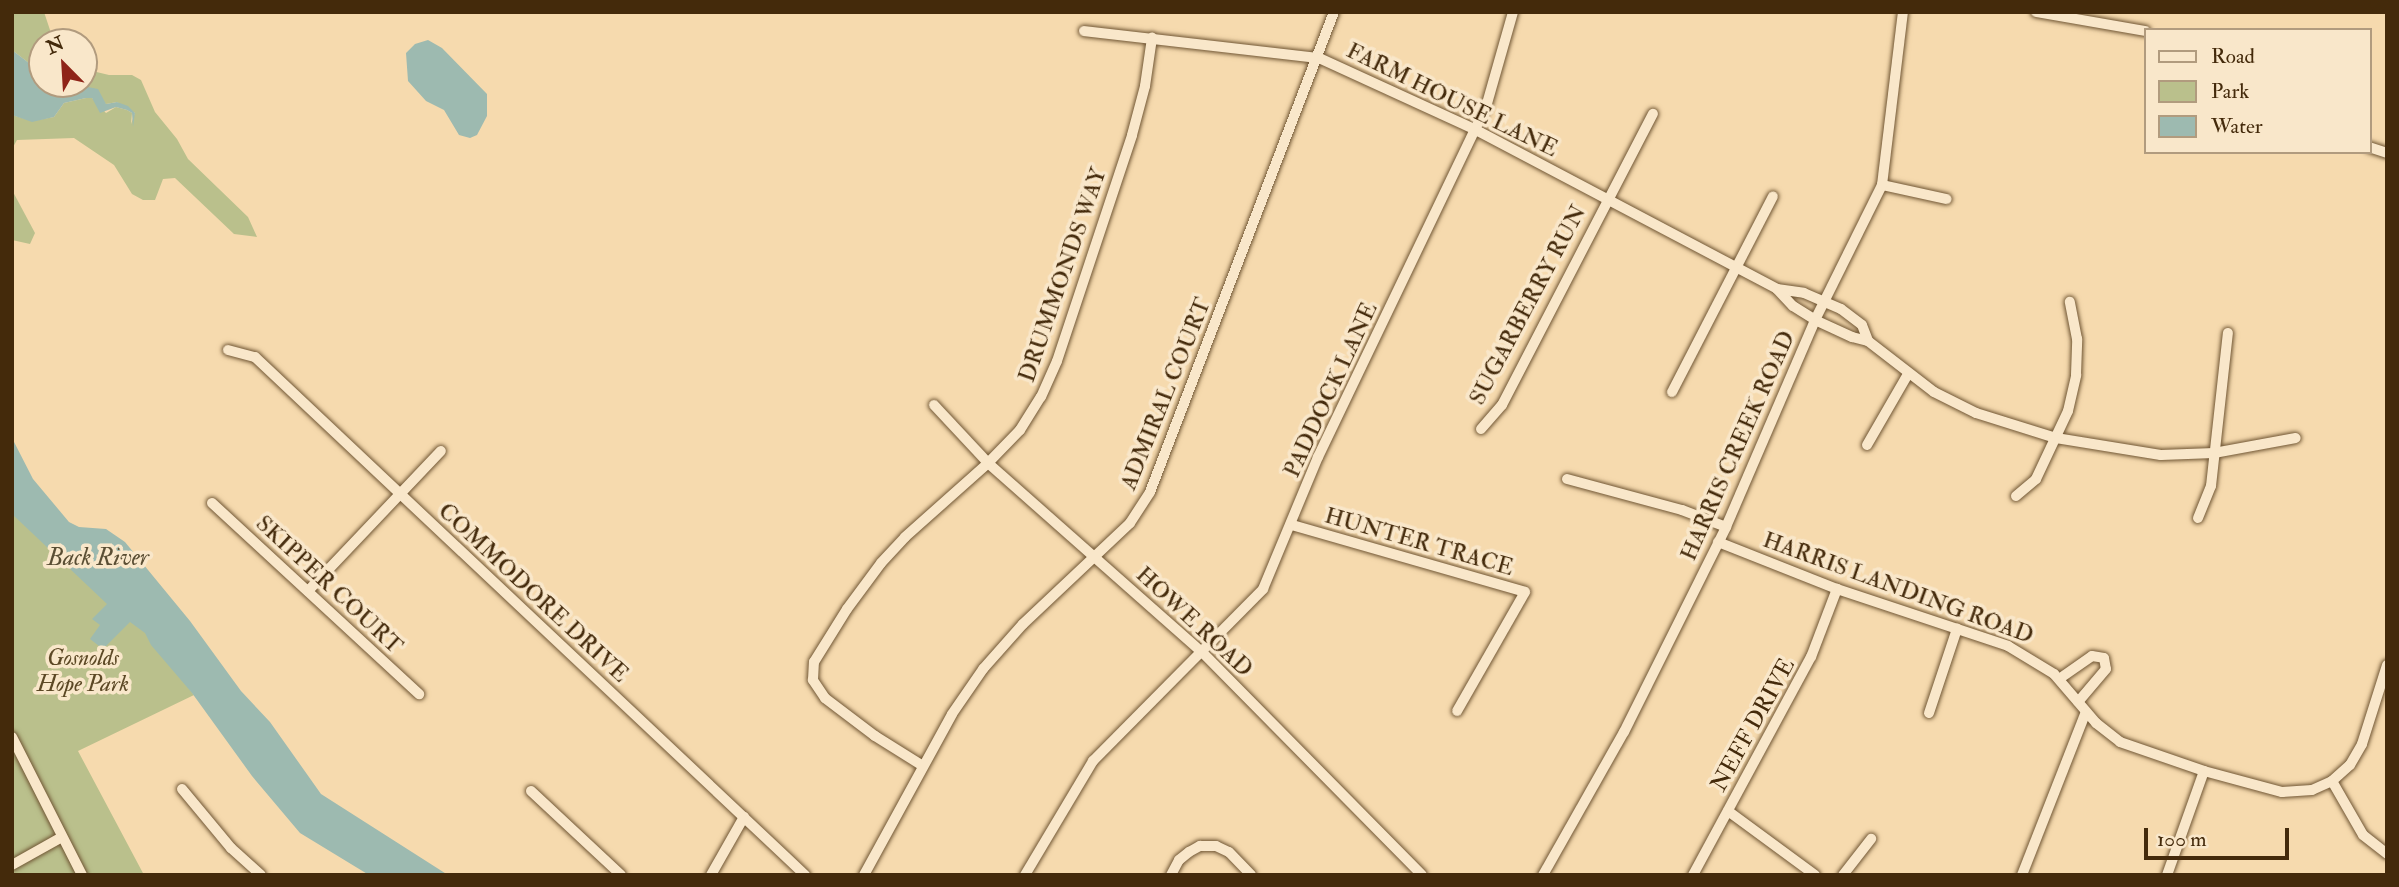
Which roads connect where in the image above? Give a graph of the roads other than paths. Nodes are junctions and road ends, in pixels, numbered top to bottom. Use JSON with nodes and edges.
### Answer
{"nodes":[{"id":1,"x":1334,"y":12,"type":"edge"},
{"id":2,"x":1513,"y":12,"type":"edge"},
{"id":3,"x":1903,"y":12,"type":"edge"},
{"id":4,"x":2036,"y":12,"type":"edge"},
{"id":5,"x":1084,"y":31,"type":"dead end"},
{"id":6,"x":2144,"y":32,"type":"edge"},
{"id":7,"x":1152,"y":38,"type":"junction"},
{"id":8,"x":1319,"y":58,"type":"junction"},
{"id":9,"x":1653,"y":114,"type":"dead end"},
{"id":10,"x":1476,"y":130,"type":"junction"},
{"id":11,"x":1882,"y":185,"type":"junction"},
{"id":12,"x":1773,"y":197,"type":"dead end"},
{"id":13,"x":1607,"y":198,"type":"junction"},
{"id":14,"x":1946,"y":199,"type":"dead end"},
{"id":15,"x":1736,"y":268,"type":"junction"},
{"id":16,"x":1777,"y":289,"type":"junction"},
{"id":17,"x":1824,"y":301,"type":"junction"},
{"id":18,"x":2070,"y":302,"type":"dead end"},
{"id":19,"x":1815,"y":320,"type":"junction"},
{"id":20,"x":2228,"y":333,"type":"dead end"},
{"id":21,"x":1868,"y":341,"type":"junction"},
{"id":22,"x":228,"y":350,"type":"dead end"},
{"id":23,"x":1909,"y":374,"type":"junction"},
{"id":24,"x":1672,"y":391,"type":"dead end"},
{"id":25,"x":934,"y":405,"type":"dead end"},
{"id":26,"x":1481,"y":429,"type":"dead end"},
{"id":27,"x":2056,"y":438,"type":"junction"},
{"id":28,"x":2297,"y":438,"type":"dead end"},
{"id":29,"x":1867,"y":445,"type":"dead end"},
{"id":30,"x":441,"y":451,"type":"dead end"},
{"id":31,"x":2214,"y":453,"type":"junction"},
{"id":32,"x":988,"y":463,"type":"junction"},
{"id":33,"x":1567,"y":479,"type":"dead end"},
{"id":34,"x":399,"y":494,"type":"junction"},
{"id":35,"x":2016,"y":496,"type":"dead end"},
{"id":36,"x":212,"y":503,"type":"dead end"},
{"id":37,"x":2198,"y":518,"type":"dead end"},
{"id":38,"x":1292,"y":525,"type":"junction"},
{"id":39,"x":1726,"y":527,"type":"junction"},
{"id":40,"x":1718,"y":542,"type":"junction"},
{"id":41,"x":1096,"y":557,"type":"junction"},
{"id":42,"x":1837,"y":589,"type":"junction"},
{"id":43,"x":308,"y":591,"type":"junction"},
{"id":44,"x":1957,"y":629,"type":"junction"},
{"id":45,"x":1202,"y":652,"type":"junction"},
{"id":46,"x":2387,"y":665,"type":"edge"},
{"id":47,"x":2059,"y":679,"type":"junction"},
{"id":48,"x":2384,"y":688,"type":"edge"},
{"id":49,"x":419,"y":694,"type":"dead end"},
{"id":50,"x":2078,"y":702,"type":"junction"},
{"id":51,"x":1457,"y":711,"type":"dead end"},
{"id":52,"x":2086,"y":712,"type":"junction"},
{"id":53,"x":1929,"y":713,"type":"dead end"},
{"id":54,"x":12,"y":737,"type":"edge"},
{"id":55,"x":923,"y":766,"type":"junction"},
{"id":56,"x":2204,"y":771,"type":"junction"},
{"id":57,"x":2332,"y":781,"type":"junction"},
{"id":58,"x":182,"y":789,"type":"dead end"},
{"id":59,"x":531,"y":791,"type":"dead end"},
{"id":60,"x":1728,"y":811,"type":"junction"},
{"id":61,"x":744,"y":817,"type":"junction"},
{"id":62,"x":62,"y":837,"type":"junction"},
{"id":63,"x":1871,"y":839,"type":"dead end"},
{"id":64,"x":2387,"y":854,"type":"edge"},
{"id":65,"x":12,"y":865,"type":"edge"},
{"id":66,"x":1413,"y":865,"type":"junction"},
{"id":67,"x":82,"y":875,"type":"edge"},
{"id":68,"x":261,"y":875,"type":"edge"},
{"id":69,"x":621,"y":875,"type":"edge"},
{"id":70,"x":711,"y":875,"type":"edge"},
{"id":71,"x":805,"y":875,"type":"edge"},
{"id":72,"x":864,"y":875,"type":"edge"},
{"id":73,"x":1025,"y":875,"type":"edge"},
{"id":74,"x":1171,"y":875,"type":"edge"},
{"id":75,"x":1251,"y":875,"type":"edge"},
{"id":76,"x":1403,"y":875,"type":"edge"},
{"id":77,"x":1422,"y":875,"type":"edge"},
{"id":78,"x":1543,"y":875,"type":"edge"},
{"id":79,"x":1693,"y":875,"type":"edge"},
{"id":80,"x":1815,"y":875,"type":"edge"},
{"id":81,"x":1843,"y":875,"type":"edge"},
{"id":82,"x":2022,"y":875,"type":"edge"},
{"id":83,"x":2167,"y":875,"type":"edge"}],
"edges":[{"from":1,"to":8,"type":"street","name":"ADMIRAL COURT"},
{"from":2,"to":10,"type":"street","name":"PADDOCK LANE"},
{"from":3,"to":11,"type":"street","name":"HARRIS CREEK ROAD"},
{"from":4,"to":6,"type":"street"},
{"from":5,"to":7,"type":"street","name":"FARM HOUSE LANE"},
{"from":7,"to":8,"type":"street","name":"FARM HOUSE LANE"},
{"from":7,"to":32,"type":"street","name":"DRUMMONDS WAY"},
{"from":8,"to":10,"type":"street","name":"FARM HOUSE LANE"},
{"from":8,"to":41,"type":"street","name":"ADMIRAL COURT"},
{"from":9,"to":13,"type":"street","name":"SUGARBERRY RUN"},
{"from":10,"to":13,"type":"street","name":"FARM HOUSE LANE"},
{"from":10,"to":38,"type":"street","name":"PADDOCK LANE"},
{"from":11,"to":14,"type":"street"},
{"from":11,"to":17,"type":"street","name":"HARRIS CREEK ROAD"},
{"from":12,"to":15,"type":"street"},
{"from":13,"to":15,"type":"street","name":"FARM HOUSE LANE"},
{"from":13,"to":26,"type":"street","name":"SUGARBERRY RUN"},
{"from":15,"to":16,"type":"street","name":"FARM HOUSE LANE"},
{"from":15,"to":24,"type":"street"},
{"from":16,"to":17,"type":"street","name":"FARM HOUSE LANE"},
{"from":16,"to":19,"type":"street","name":"FARM HOUSE LANE"},
{"from":17,"to":19,"type":"street","name":"HARRIS CREEK ROAD"},
{"from":17,"to":21,"type":"street","name":"FARM HOUSE LANE"},
{"from":18,"to":27,"type":"street"},
{"from":19,"to":21,"type":"street","name":"FARM HOUSE LANE"},
{"from":19,"to":39,"type":"street","name":"HARRIS CREEK ROAD"},
{"from":20,"to":31,"type":"street"},
{"from":21,"to":23,"type":"street"},
{"from":22,"to":34,"type":"street","name":"COMMODORE DRIVE"},
{"from":23,"to":27,"type":"street"},
{"from":23,"to":29,"type":"street"},
{"from":25,"to":32,"type":"street","name":"HOWE ROAD"},
{"from":27,"to":31,"type":"street"},
{"from":27,"to":35,"type":"street"},
{"from":28,"to":31,"type":"street"},
{"from":30,"to":34,"type":"street"},
{"from":31,"to":37,"type":"street"},
{"from":32,"to":41,"type":"street","name":"HOWE ROAD"},
{"from":32,"to":55,"type":"street","name":"DRUMMONDS WAY"},
{"from":33,"to":39,"type":"street"},
{"from":34,"to":43,"type":"street"},
{"from":34,"to":61,"type":"street","name":"COMMODORE DRIVE"},
{"from":36,"to":43,"type":"street","name":"SKIPPER COURT"},
{"from":38,"to":45,"type":"street","name":"PADDOCK LANE"},
{"from":38,"to":51,"type":"street","name":"HUNTER TRACE"},
{"from":39,"to":40,"type":"street","name":"HARRIS CREEK ROAD"},
{"from":40,"to":42,"type":"street","name":"HARRIS LANDING ROAD"},
{"from":40,"to":78,"type":"street","name":"HARRIS CREEK ROAD"},
{"from":41,"to":45,"type":"street","name":"HOWE ROAD"},
{"from":41,"to":55,"type":"street","name":"ADMIRAL COURT"},
{"from":42,"to":44,"type":"street","name":"HARRIS LANDING ROAD"},
{"from":42,"to":60,"type":"street","name":"NEFF DRIVE"},
{"from":43,"to":49,"type":"street","name":"SKIPPER COURT"},
{"from":44,"to":47,"type":"street","name":"HARRIS LANDING ROAD"},
{"from":44,"to":53,"type":"street"},
{"from":45,"to":66,"type":"street","name":"HOWE ROAD"},
{"from":45,"to":73,"type":"street","name":"PADDOCK LANE"},
{"from":46,"to":48,"type":"street"},
{"from":47,"to":50,"type":"street","name":"HARRIS LANDING ROAD"},
{"from":47,"to":50,"type":"street"},
{"from":48,"to":57,"type":"street"},
{"from":50,"to":52,"type":"street","name":"HARRIS LANDING ROAD"},
{"from":52,"to":56,"type":"street","name":"HARRIS LANDING ROAD"},
{"from":52,"to":82,"type":"street"},
{"from":54,"to":62,"type":"street"},
{"from":55,"to":72,"type":"street","name":"ADMIRAL COURT"},
{"from":56,"to":57,"type":"street","name":"HARRIS LANDING ROAD"},
{"from":56,"to":83,"type":"street"},
{"from":57,"to":64,"type":"street"},
{"from":58,"to":68,"type":"street"},
{"from":59,"to":69,"type":"street"},
{"from":60,"to":79,"type":"street","name":"NEFF DRIVE"},
{"from":60,"to":80,"type":"street"},
{"from":61,"to":70,"type":"street"},
{"from":61,"to":71,"type":"street","name":"COMMODORE DRIVE"},
{"from":62,"to":65,"type":"street"},
{"from":62,"to":67,"type":"street"},
{"from":63,"to":81,"type":"street"},
{"from":66,"to":76,"type":"street"},
{"from":66,"to":77,"type":"street","name":"HOWE ROAD"},
{"from":74,"to":75,"type":"street"}]}
